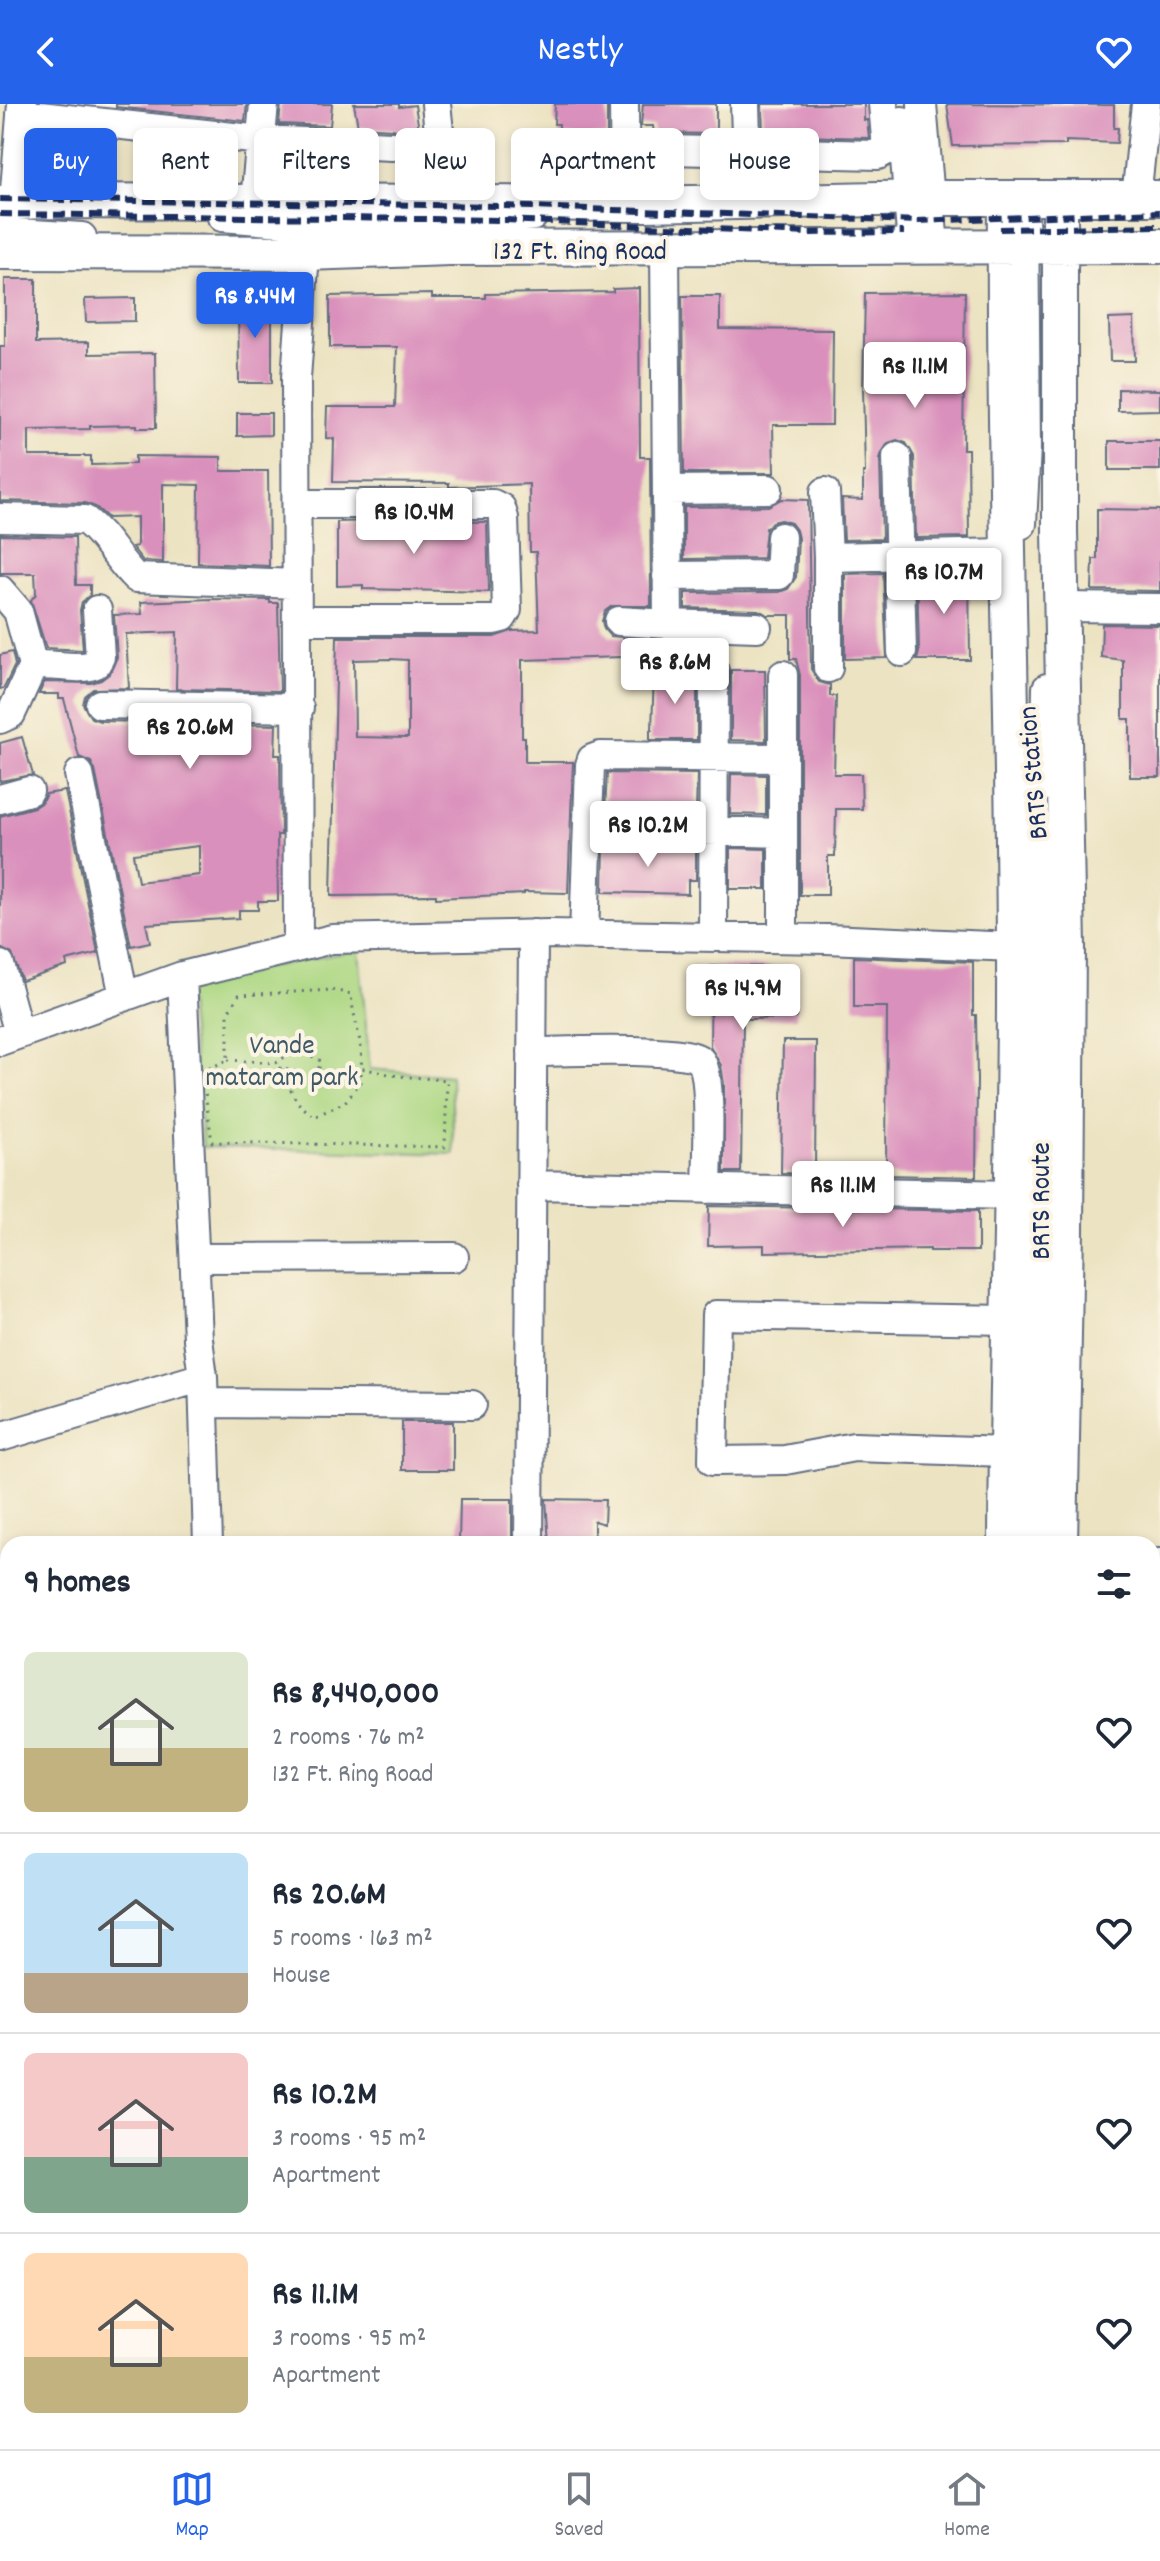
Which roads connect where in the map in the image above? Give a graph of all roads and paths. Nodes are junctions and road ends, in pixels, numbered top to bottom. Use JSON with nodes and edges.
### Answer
{"nodes":[{"id":1,"x":264,"y":104,"type":"edge"},
{"id":2,"x":436,"y":104,"type":"edge"},
{"id":3,"x":624,"y":104,"type":"edge"},
{"id":4,"x":745,"y":104,"type":"edge"},
{"id":5,"x":883,"y":104,"type":"edge"},
{"id":6,"x":900,"y":104,"type":"edge"},
{"id":7,"x":922,"y":104,"type":"edge"},
{"id":8,"x":1146,"y":104,"type":"edge"},
{"id":9,"x":22,"y":109,"type":"edge"},
{"id":10,"x":262,"y":128,"type":"edge"},
{"id":11,"x":625,"y":128,"type":"edge"},
{"id":12,"x":746,"y":128,"type":"edge"},
{"id":13,"x":254,"y":139,"type":"edge"},
{"id":14,"x":379,"y":145,"type":"edge"},
{"id":15,"x":392,"y":146,"type":"dead end"},
{"id":16,"x":819,"y":154,"type":"edge"},
{"id":17,"x":920,"y":198,"type":"junction"},
{"id":18,"x":1032,"y":198,"type":"junction"},
{"id":19,"x":1148,"y":198,"type":"edge"},
{"id":20,"x":634,"y":200,"type":"edge"},
{"id":21,"x":255,"y":201,"type":"joint"},
{"id":22,"x":748,"y":201,"type":"joint"},
{"id":23,"x":447,"y":204,"type":"junction"},
{"id":24,"x":635,"y":204,"type":"junction"},
{"id":25,"x":3,"y":214,"type":"edge"},
{"id":26,"x":397,"y":232,"type":"junction"},
{"id":27,"x":1031,"y":246,"type":"junction"},
{"id":28,"x":1160,"y":246,"type":"edge"},
{"id":29,"x":923,"y":247,"type":"junction"},
{"id":30,"x":656,"y":249,"type":"junction"},
{"id":31,"x":0,"y":252,"type":"edge"},
{"id":32,"x":305,"y":253,"type":"junction"},
{"id":33,"x":1060,"y":307,"type":"junction"},
{"id":34,"x":897,"y":457,"type":"dead end"},
{"id":35,"x":1043,"y":474,"type":"junction"},
{"id":36,"x":768,"y":489,"type":"dead end"},
{"id":37,"x":667,"y":490,"type":"junction"},
{"id":38,"x":825,"y":492,"type":"dead end"},
{"id":39,"x":297,"y":504,"type":"junction"},
{"id":40,"x":0,"y":518,"type":"edge"},
{"id":41,"x":781,"y":537,"type":"dead end"},
{"id":42,"x":1007,"y":553,"type":"junction"},
{"id":43,"x":899,"y":555,"type":"junction"},
{"id":44,"x":828,"y":557,"type":"junction"},
{"id":45,"x":667,"y":576,"type":"junction"},
{"id":46,"x":297,"y":584,"type":"junction"},
{"id":47,"x":0,"y":590,"type":"edge"},
{"id":48,"x":1061,"y":607,"type":"junction"},
{"id":49,"x":1160,"y":608,"type":"edge"},
{"id":50,"x":97,"y":610,"type":"dead end"},
{"id":51,"x":297,"y":620,"type":"junction"},
{"id":52,"x":619,"y":621,"type":"dead end"},
{"id":53,"x":668,"y":624,"type":"junction"},
{"id":54,"x":757,"y":627,"type":"dead end"},
{"id":55,"x":902,"y":652,"type":"dead end"},
{"id":56,"x":33,"y":666,"type":"junction"},
{"id":57,"x":828,"y":668,"type":"dead end"},
{"id":58,"x":714,"y":671,"type":"dead end"},
{"id":59,"x":783,"y":675,"type":"dead end"},
{"id":60,"x":100,"y":704,"type":"dead end"},
{"id":61,"x":299,"y":708,"type":"junction"},
{"id":62,"x":0,"y":719,"type":"edge"},
{"id":63,"x":713,"y":757,"type":"junction"},
{"id":64,"x":783,"y":758,"type":"junction"},
{"id":65,"x":79,"y":774,"type":"dead end"},
{"id":66,"x":29,"y":791,"type":"dead end"},
{"id":67,"x":0,"y":799,"type":"edge"},
{"id":68,"x":588,"y":827,"type":"junction"},
{"id":69,"x":713,"y":831,"type":"junction"},
{"id":70,"x":783,"y":833,"type":"junction"},
{"id":71,"x":1039,"y":859,"type":"junction"},
{"id":72,"x":533,"y":934,"type":"junction"},
{"id":73,"x":584,"y":935,"type":"junction"},
{"id":74,"x":713,"y":937,"type":"junction"},
{"id":75,"x":783,"y":938,"type":"junction"},
{"id":76,"x":298,"y":947,"type":"junction"},
{"id":77,"x":1014,"y":947,"type":"junction"},
{"id":78,"x":0,"y":965,"type":"edge"},
{"id":79,"x":182,"y":976,"type":"junction"},
{"id":80,"x":124,"y":997,"type":"junction"},
{"id":81,"x":9,"y":1038,"type":"edge"},
{"id":82,"x":532,"y":1052,"type":"junction"},
{"id":83,"x":228,"y":1060,"type":"junction"},
{"id":84,"x":361,"y":1068,"type":"junction"},
{"id":85,"x":531,"y":1185,"type":"junction"},
{"id":86,"x":707,"y":1189,"type":"junction"},
{"id":87,"x":1013,"y":1195,"type":"junction"},
{"id":88,"x":454,"y":1257,"type":"dead end"},
{"id":89,"x":195,"y":1258,"type":"junction"},
{"id":90,"x":1010,"y":1320,"type":"junction"},
{"id":91,"x":203,"y":1390,"type":"junction"},
{"id":92,"x":472,"y":1405,"type":"dead end"},
{"id":93,"x":0,"y":1437,"type":"edge"},
{"id":94,"x":1007,"y":1452,"type":"junction"},
{"id":95,"x":208,"y":1536,"type":"edge"},
{"id":96,"x":529,"y":1536,"type":"edge"},
{"id":97,"x":1006,"y":1536,"type":"edge"},
{"id":98,"x":1032,"y":1536,"type":"edge"},
{"id":99,"x":1060,"y":1536,"type":"edge"}],
"edges":[{"from":1,"to":10,"type":"street"},
{"from":2,"to":23,"type":"street"},
{"from":3,"to":11,"type":"street"},
{"from":4,"to":12,"type":"street"},
{"from":5,"to":16,"type":"street"},
{"from":6,"to":17,"type":"street"},
{"from":7,"to":17,"type":"street"},
{"from":8,"to":19,"type":"street"},
{"from":9,"to":13,"type":"street"},
{"from":9,"to":25,"type":"street"},
{"from":14,"to":15,"type":"street"},
{"from":17,"to":18,"type":"main road","name":"132 Ft. Ring Road"},
{"from":17,"to":22,"type":"main road","name":"132 Ft. Ring Road"},
{"from":17,"to":29,"type":"street"},
{"from":18,"to":19,"type":"main road","name":"132 Ft. Ring Road"},
{"from":18,"to":27,"type":"main road"},
{"from":18,"to":27,"type":"main road"},
{"from":20,"to":24,"type":"street"},
{"from":21,"to":23,"type":"main road","name":"132 Ft. Ring Road"},
{"from":21,"to":25,"type":"main road","name":"132 Ft. Ring Road"},
{"from":22,"to":24,"type":"main road","name":"132 Ft. Ring Road"},
{"from":23,"to":24,"type":"main road","name":"132 Ft. Ring Road"},
{"from":24,"to":26,"type":"street"},
{"from":25,"to":26,"type":"street"},
{"from":26,"to":30,"type":"street"},
{"from":27,"to":28,"type":"main road","name":"132 Ft. Ring Road"},
{"from":27,"to":29,"type":"main road","name":"132 Ft. Ring Road"},
{"from":27,"to":33,"type":"main road"},
{"from":27,"to":35,"type":"street"},
{"from":27,"to":42,"type":"main road"},
{"from":27,"to":71,"type":"street","name":"BRTS Station"},
{"from":29,"to":30,"type":"main road","name":"132 Ft. Ring Road"},
{"from":30,"to":32,"type":"main road","name":"132 Ft. Ring Road"},
{"from":30,"to":37,"type":"street"},
{"from":31,"to":32,"type":"main road","name":"132 Ft. Ring Road"},
{"from":32,"to":39,"type":"street"},
{"from":33,"to":35,"type":"street"},
{"from":33,"to":48,"type":"main road"},
{"from":34,"to":43,"type":"street"},
{"from":35,"to":71,"type":"street","name":"BRTS Station"},
{"from":36,"to":37,"type":"street"},
{"from":37,"to":45,"type":"street"},
{"from":38,"to":44,"type":"street"},
{"from":39,"to":46,"type":"street"},
{"from":39,"to":51,"type":"street"},
{"from":40,"to":46,"type":"street"},
{"from":41,"to":45,"type":"street"},
{"from":42,"to":43,"type":"street"},
{"from":42,"to":77,"type":"main road"},
{"from":43,"to":44,"type":"street"},
{"from":43,"to":55,"type":"street"},
{"from":44,"to":57,"type":"street"},
{"from":45,"to":53,"type":"street"},
{"from":46,"to":51,"type":"street"},
{"from":47,"to":56,"type":"street"},
{"from":48,"to":49,"type":"street"},
{"from":48,"to":99,"type":"main road"},
{"from":50,"to":56,"type":"street"},
{"from":51,"to":61,"type":"street"},
{"from":52,"to":53,"type":"street"},
{"from":53,"to":54,"type":"street"},
{"from":56,"to":62,"type":"street"},
{"from":58,"to":63,"type":"street"},
{"from":59,"to":64,"type":"street"},
{"from":60,"to":61,"type":"street"},
{"from":61,"to":76,"type":"street"},
{"from":63,"to":64,"type":"street"},
{"from":63,"to":68,"type":"street"},
{"from":63,"to":69,"type":"street"},
{"from":64,"to":70,"type":"street"},
{"from":65,"to":80,"type":"street"},
{"from":66,"to":67,"type":"street"},
{"from":68,"to":69,"type":"street"},
{"from":68,"to":73,"type":"street"},
{"from":69,"to":70,"type":"street"},
{"from":69,"to":74,"type":"street"},
{"from":70,"to":75,"type":"street"},
{"from":71,"to":98,"type":"street","name":"BRTS Route"},
{"from":72,"to":73,"type":"street"},
{"from":72,"to":76,"type":"street"},
{"from":72,"to":82,"type":"street"},
{"from":73,"to":74,"type":"street"},
{"from":74,"to":75,"type":"street"},
{"from":75,"to":77,"type":"street"},
{"from":76,"to":79,"type":"street"},
{"from":77,"to":87,"type":"main road"},
{"from":78,"to":81,"type":"street"},
{"from":79,"to":80,"type":"street"},
{"from":79,"to":89,"type":"street"},
{"from":80,"to":81,"type":"street"},
{"from":82,"to":85,"type":"street"},
{"from":82,"to":86,"type":"street"},
{"from":83,"to":84,"type":"path"},
{"from":83,"to":84,"type":"path"},
{"from":83,"to":84,"type":"path"},
{"from":85,"to":86,"type":"street"},
{"from":85,"to":96,"type":"street"},
{"from":86,"to":87,"type":"street"},
{"from":87,"to":90,"type":"main road"},
{"from":88,"to":89,"type":"street"},
{"from":89,"to":91,"type":"street"},
{"from":90,"to":94,"type":"main road"},
{"from":90,"to":94,"type":"street"},
{"from":91,"to":92,"type":"street"},
{"from":91,"to":93,"type":"street"},
{"from":91,"to":95,"type":"street"},
{"from":94,"to":97,"type":"main road"}]}
